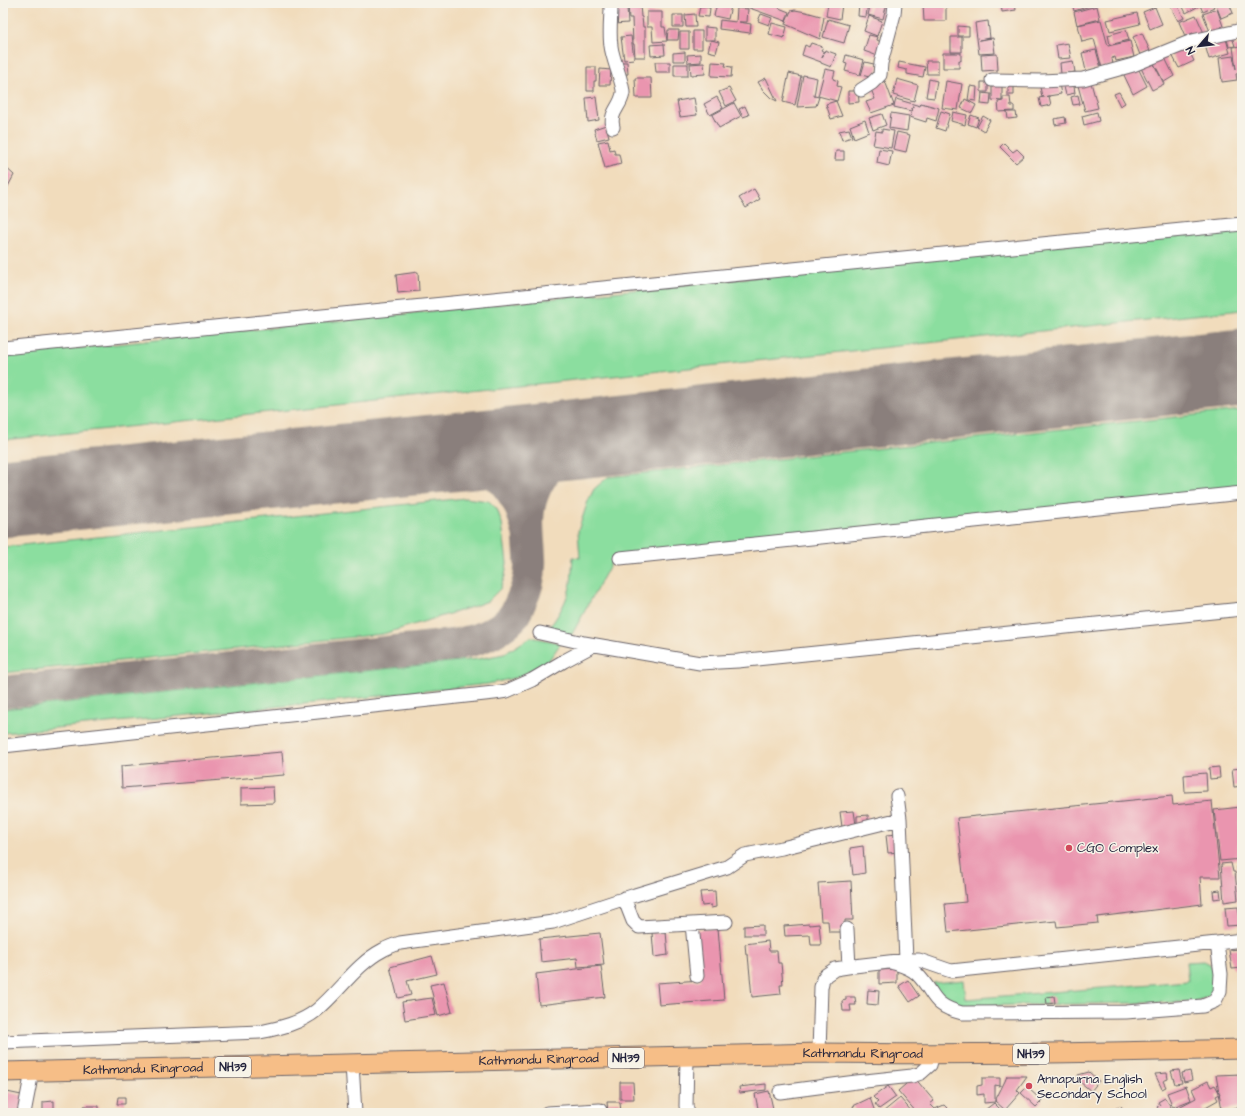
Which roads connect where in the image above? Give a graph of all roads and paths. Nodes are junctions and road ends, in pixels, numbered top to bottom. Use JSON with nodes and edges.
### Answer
{"nodes":[{"id":1,"x":613,"y":3,"type":"edge"},
{"id":2,"x":895,"y":3,"type":"edge"},
{"id":3,"x":1242,"y":30,"type":"edge"},
{"id":4,"x":992,"y":80,"type":"dead end"},
{"id":5,"x":861,"y":90,"type":"dead end"},
{"id":6,"x":613,"y":127,"type":"dead end"},
{"id":7,"x":1242,"y":224,"type":"edge"},
{"id":8,"x":3,"y":348,"type":"edge"},
{"id":9,"x":1242,"y":493,"type":"edge"},
{"id":10,"x":620,"y":558,"type":"dead end"},
{"id":11,"x":1242,"y":609,"type":"edge"},
{"id":12,"x":540,"y":633,"type":"dead end"},
{"id":13,"x":594,"y":645,"type":"junction"},
{"id":14,"x":3,"y":746,"type":"edge"},
{"id":15,"x":897,"y":796,"type":"dead end"},
{"id":16,"x":900,"y":819,"type":"junction"},
{"id":17,"x":624,"y":898,"type":"junction"},
{"id":18,"x":726,"y":922,"type":"dead end"},
{"id":19,"x":692,"y":924,"type":"junction"},
{"id":20,"x":847,"y":929,"type":"dead end"},
{"id":21,"x":1242,"y":940,"type":"edge"},
{"id":22,"x":1217,"y":943,"type":"junction"},
{"id":23,"x":906,"y":960,"type":"junction"},
{"id":24,"x":891,"y":962,"type":"junction"},
{"id":25,"x":848,"y":967,"type":"junction"},
{"id":26,"x":697,"y":976,"type":"dead end"},
{"id":27,"x":3,"y":1042,"type":"edge"},
{"id":28,"x":1242,"y":1049,"type":"edge"},
{"id":29,"x":820,"y":1053,"type":"junction"},
{"id":30,"x":933,"y":1054,"type":"junction"},
{"id":31,"x":687,"y":1057,"type":"junction"},
{"id":32,"x":352,"y":1064,"type":"junction"},
{"id":33,"x":3,"y":1072,"type":"edge"},
{"id":34,"x":32,"y":1072,"type":"junction"},
{"id":35,"x":780,"y":1092,"type":"dead end"},
{"id":36,"x":600,"y":1110,"type":"dead end"},
{"id":37,"x":24,"y":1113,"type":"edge"},
{"id":38,"x":354,"y":1113,"type":"edge"},
{"id":39,"x":547,"y":1113,"type":"edge"},
{"id":40,"x":688,"y":1113,"type":"edge"}],
"edges":[{"from":1,"to":6,"type":"street"},
{"from":2,"to":5,"type":"street"},
{"from":3,"to":4,"type":"street"},
{"from":7,"to":8,"type":"street"},
{"from":9,"to":10,"type":"street"},
{"from":11,"to":13,"type":"street"},
{"from":12,"to":13,"type":"street"},
{"from":13,"to":14,"type":"street"},
{"from":15,"to":16,"type":"street"},
{"from":16,"to":17,"type":"street"},
{"from":16,"to":23,"type":"street"},
{"from":17,"to":19,"type":"street"},
{"from":17,"to":27,"type":"street"},
{"from":18,"to":19,"type":"street"},
{"from":19,"to":26,"type":"street"},
{"from":20,"to":25,"type":"street"},
{"from":21,"to":22,"type":"street"},
{"from":22,"to":23,"type":"street"},
{"from":22,"to":24,"type":"street"},
{"from":23,"to":24,"type":"street"},
{"from":24,"to":25,"type":"street"},
{"from":25,"to":29,"type":"street"},
{"from":28,"to":30,"type":"highway","name":"Kathmandu Ringroad","number":"NH39"},
{"from":29,"to":30,"type":"highway","name":"Kathmandu Ringroad","number":"NH39"},
{"from":29,"to":31,"type":"highway","name":"Kathmandu Ringroad","number":"NH39"},
{"from":30,"to":35,"type":"street"},
{"from":31,"to":32,"type":"highway","name":"Kathmandu Ringroad","number":"NH39"},
{"from":31,"to":40,"type":"street"},
{"from":32,"to":34,"type":"highway","name":"Kathmandu Ringroad","number":"NH39"},
{"from":32,"to":38,"type":"street"},
{"from":33,"to":34,"type":"highway","name":"Kathmandu Ringroad","number":"NH39"},
{"from":34,"to":37,"type":"street"},
{"from":36,"to":39,"type":"street"}]}
